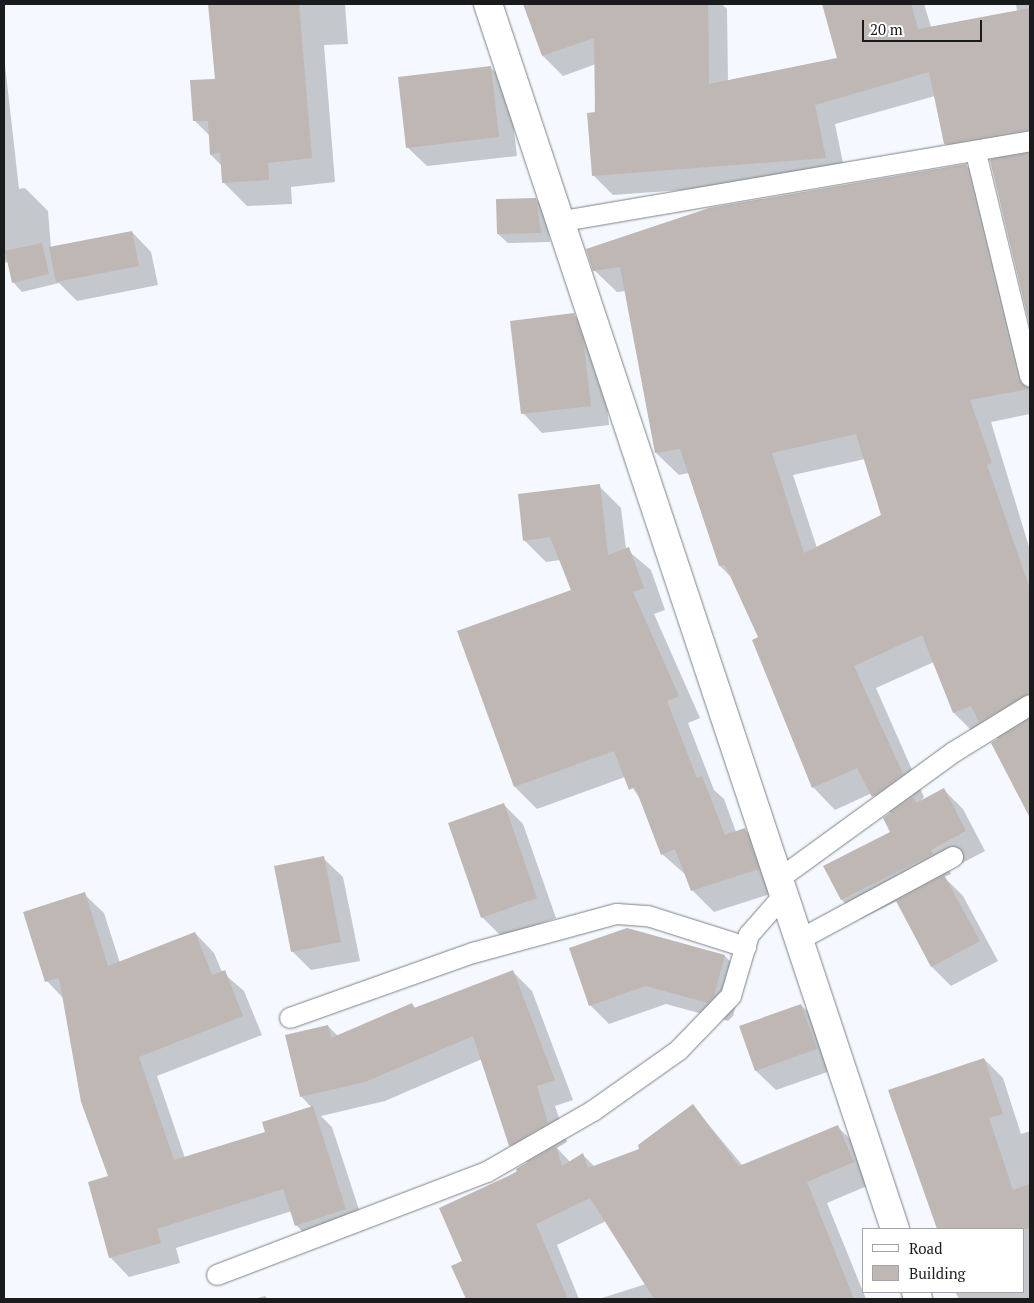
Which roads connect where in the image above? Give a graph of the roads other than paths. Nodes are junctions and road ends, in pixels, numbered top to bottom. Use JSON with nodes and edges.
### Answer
{"nodes":[{"id":1,"x":488,"y":4,"type":"edge"},
{"id":2,"x":1030,"y":141,"type":"edge"},
{"id":3,"x":976,"y":153,"type":"junction"},
{"id":4,"x":558,"y":222,"type":"junction"},
{"id":5,"x":1030,"y":377,"type":"edge"},
{"id":6,"x":1030,"y":705,"type":"edge"},
{"id":7,"x":953,"y":857,"type":"dead end"},
{"id":8,"x":781,"y":887,"type":"junction"},
{"id":9,"x":799,"y":940,"type":"junction"},
{"id":10,"x":746,"y":946,"type":"junction"},
{"id":11,"x":290,"y":1018,"type":"dead end"},
{"id":12,"x":895,"y":1228,"type":"edge"},
{"id":13,"x":217,"y":1276,"type":"dead end"}],
"edges":[{"from":1,"to":4,"type":"street"},
{"from":2,"to":3,"type":"lane"},
{"from":3,"to":4,"type":"lane"},
{"from":3,"to":5,"type":"lane"},
{"from":4,"to":8,"type":"street"},
{"from":6,"to":8,"type":"lane"},
{"from":7,"to":9,"type":"lane"},
{"from":8,"to":9,"type":"street"},
{"from":8,"to":10,"type":"lane"},
{"from":9,"to":12,"type":"street"},
{"from":10,"to":11,"type":"lane"},
{"from":10,"to":13,"type":"lane"}]}
